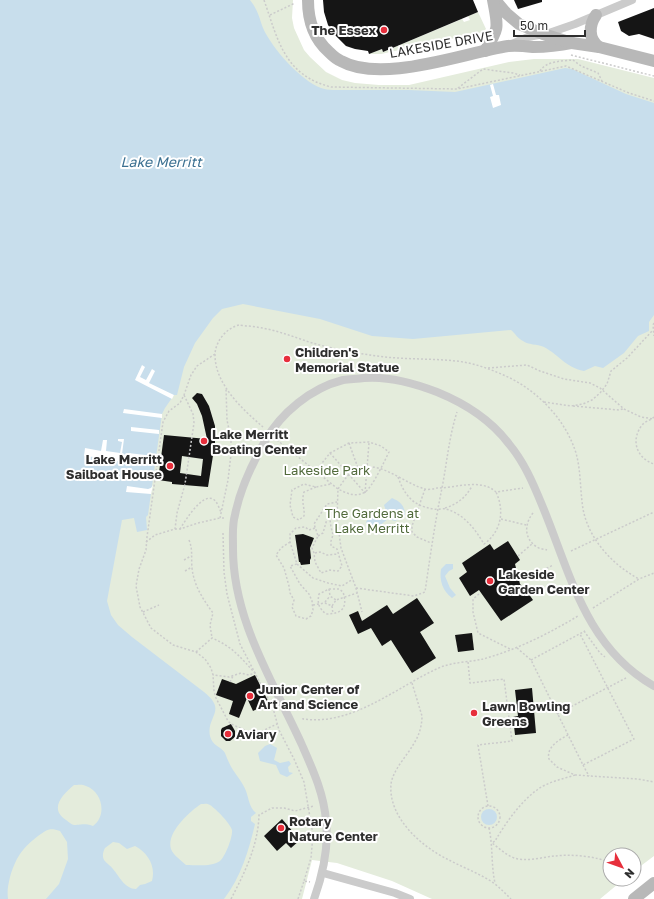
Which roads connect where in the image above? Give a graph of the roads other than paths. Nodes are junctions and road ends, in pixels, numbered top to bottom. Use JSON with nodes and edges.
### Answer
{"nodes":[{"id":1,"x":308,"y":0,"type":"edge"},
{"id":2,"x":494,"y":0,"type":"edge"},
{"id":3,"x":632,"y":0,"type":"edge"},
{"id":4,"x":596,"y":15,"type":"junction"},
{"id":5,"x":543,"y":34,"type":"junction"},
{"id":6,"x":572,"y":43,"type":"junction"},
{"id":7,"x":510,"y":46,"type":"junction"},
{"id":8,"x":599,"y":47,"type":"junction"},
{"id":9,"x":485,"y":51,"type":"junction"},
{"id":10,"x":654,"y":61,"type":"edge"},
{"id":11,"x":654,"y":686,"type":"edge"},
{"id":12,"x":323,"y":874,"type":"junction"},
{"id":13,"x":654,"y":883,"type":"edge"},
{"id":14,"x":314,"y":899,"type":"edge"},
{"id":15,"x":410,"y":899,"type":"edge"},
{"id":16,"x":634,"y":899,"type":"edge"}],
"edges":[{"from":1,"to":9,"type":"street","name":"LAKESIDE DRIVE"},
{"from":2,"to":5,"type":"street","name":"LAKESIDE DRIVE"},
{"from":2,"to":9,"type":"street"},
{"from":3,"to":4,"type":"street"},
{"from":4,"to":5,"type":"street"},
{"from":4,"to":8,"type":"street"},
{"from":5,"to":6,"type":"street","name":"LAKESIDE DRIVE"},
{"from":5,"to":7,"type":"street"},
{"from":6,"to":7,"type":"street","name":"LAKESIDE DRIVE"},
{"from":6,"to":8,"type":"street","name":"LAKESIDE DRIVE"},
{"from":7,"to":9,"type":"street","name":"LAKESIDE DRIVE"},
{"from":8,"to":10,"type":"street","name":"LAKESIDE DRIVE"},
{"from":11,"to":12,"type":"street"},
{"from":12,"to":14,"type":"street"},
{"from":12,"to":15,"type":"street"},
{"from":13,"to":16,"type":"street"}]}
